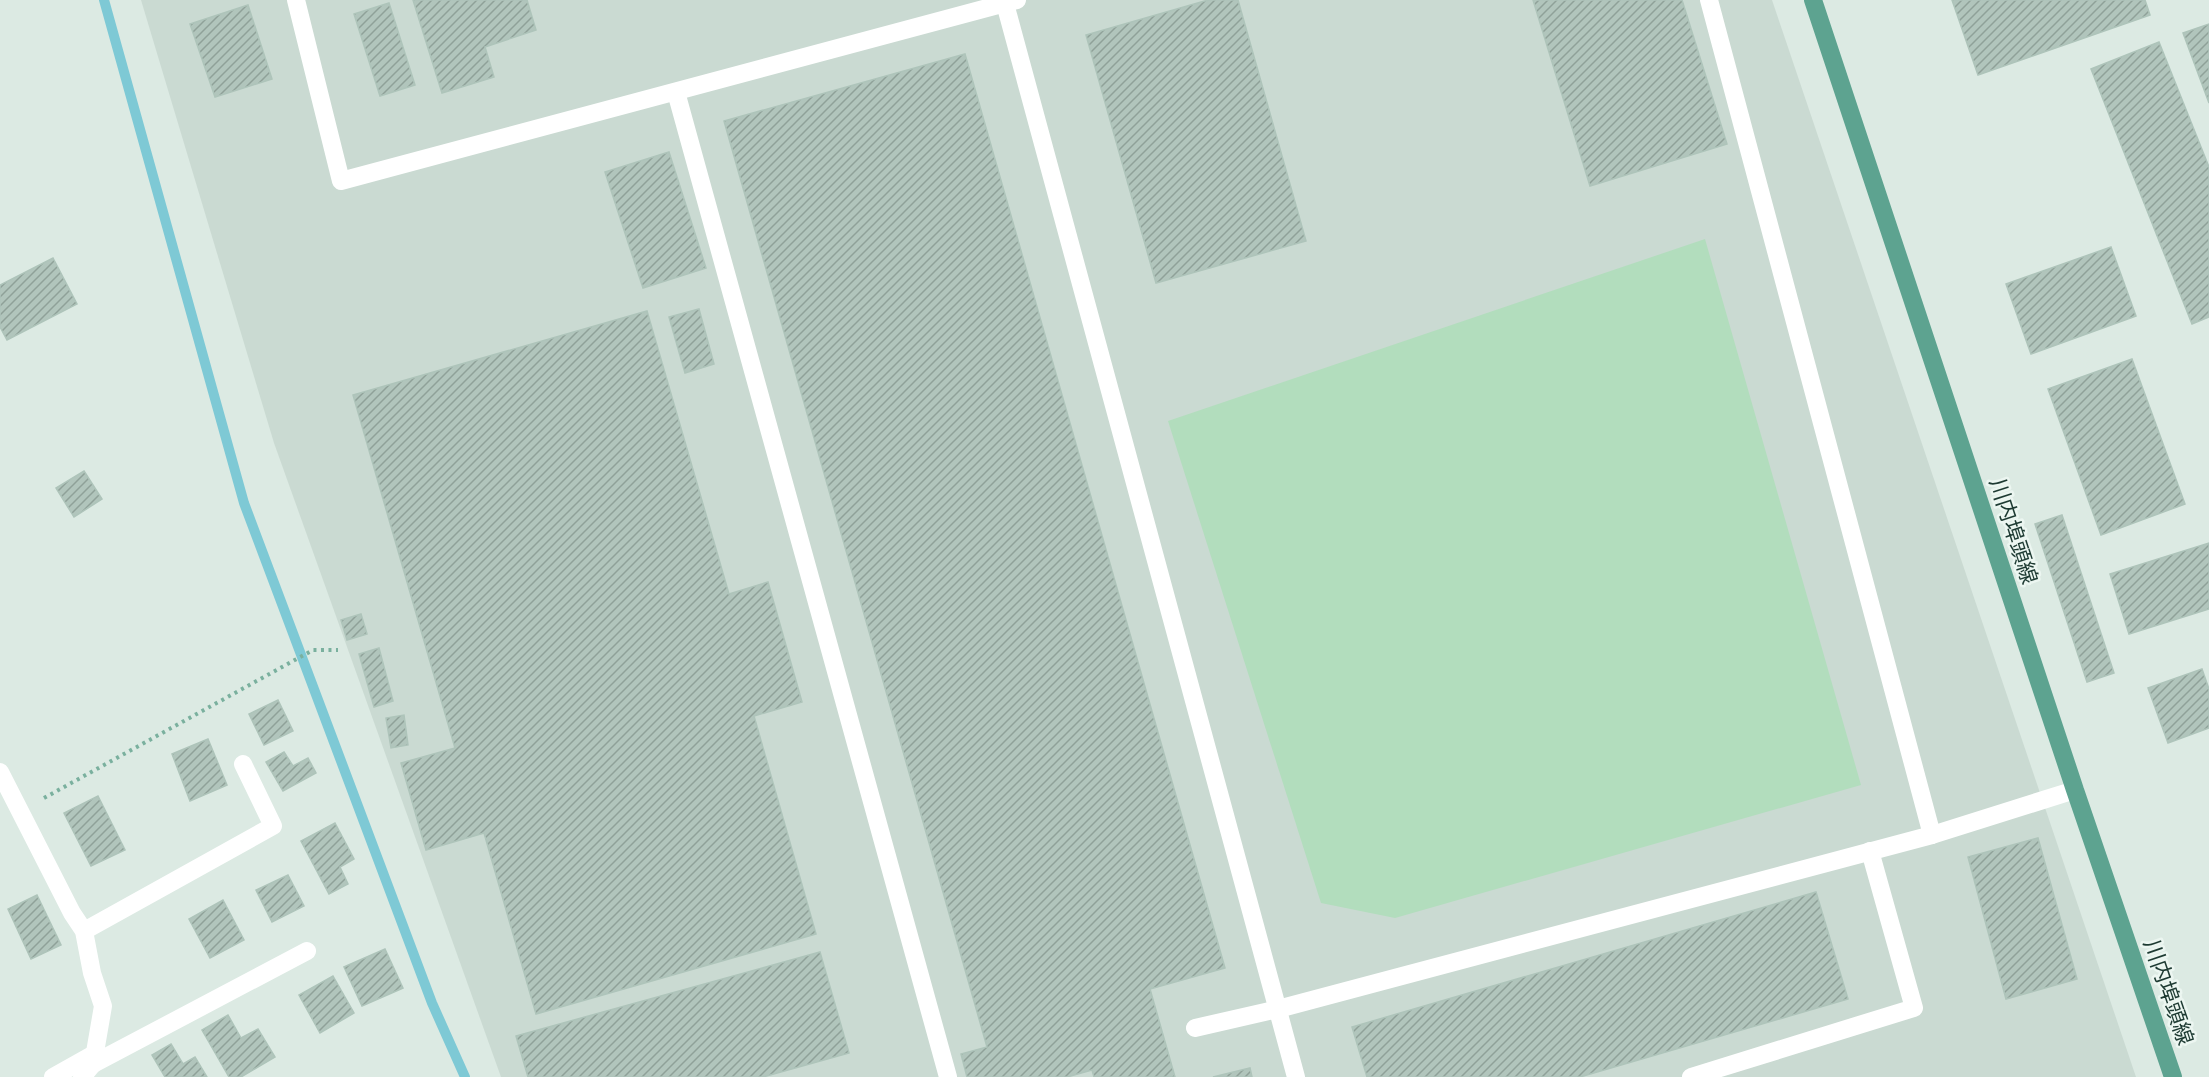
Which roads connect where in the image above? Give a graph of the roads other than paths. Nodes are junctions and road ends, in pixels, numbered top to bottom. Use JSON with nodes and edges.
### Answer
{"nodes":[{"id":1,"x":296,"y":0,"type":"edge"},
{"id":2,"x":1709,"y":0,"type":"edge"},
{"id":3,"x":1812,"y":0,"type":"edge"},
{"id":4,"x":1009,"y":1,"type":"edge"},
{"id":5,"x":676,"y":92,"type":"junction"},
{"id":6,"x":243,"y":764,"type":"dead end"},
{"id":7,"x":0,"y":772,"type":"edge"},
{"id":8,"x":2075,"y":790,"type":"junction"},
{"id":9,"x":1932,"y":835,"type":"junction"},
{"id":10,"x":1870,"y":851,"type":"junction"},
{"id":11,"x":84,"y":931,"type":"junction"},
{"id":12,"x":307,"y":951,"type":"dead end"},
{"id":13,"x":1278,"y":1009,"type":"junction"},
{"id":14,"x":1195,"y":1028,"type":"dead end"},
{"id":15,"x":90,"y":1065,"type":"edge"},
{"id":16,"x":52,"y":1077,"type":"edge"},
{"id":17,"x":948,"y":1077,"type":"edge"},
{"id":18,"x":1296,"y":1077,"type":"edge"},
{"id":19,"x":1691,"y":1077,"type":"edge"},
{"id":20,"x":2173,"y":1077,"type":"edge"}],
"edges":[{"from":1,"to":5,"type":"street"},
{"from":2,"to":9,"type":"street"},
{"from":3,"to":8,"type":"main road","name":"川内埠頭線"},
{"from":4,"to":5,"type":"street"},
{"from":4,"to":13,"type":"street"},
{"from":5,"to":17,"type":"street"},
{"from":6,"to":11,"type":"street"},
{"from":7,"to":11,"type":"street"},
{"from":8,"to":9,"type":"street"},
{"from":8,"to":20,"type":"main road","name":"川内埠頭線"},
{"from":9,"to":10,"type":"street"},
{"from":10,"to":13,"type":"street"},
{"from":10,"to":19,"type":"street"},
{"from":11,"to":15,"type":"street"},
{"from":12,"to":15,"type":"street"},
{"from":13,"to":14,"type":"street"},
{"from":13,"to":18,"type":"street"},
{"from":15,"to":16,"type":"street"}]}
